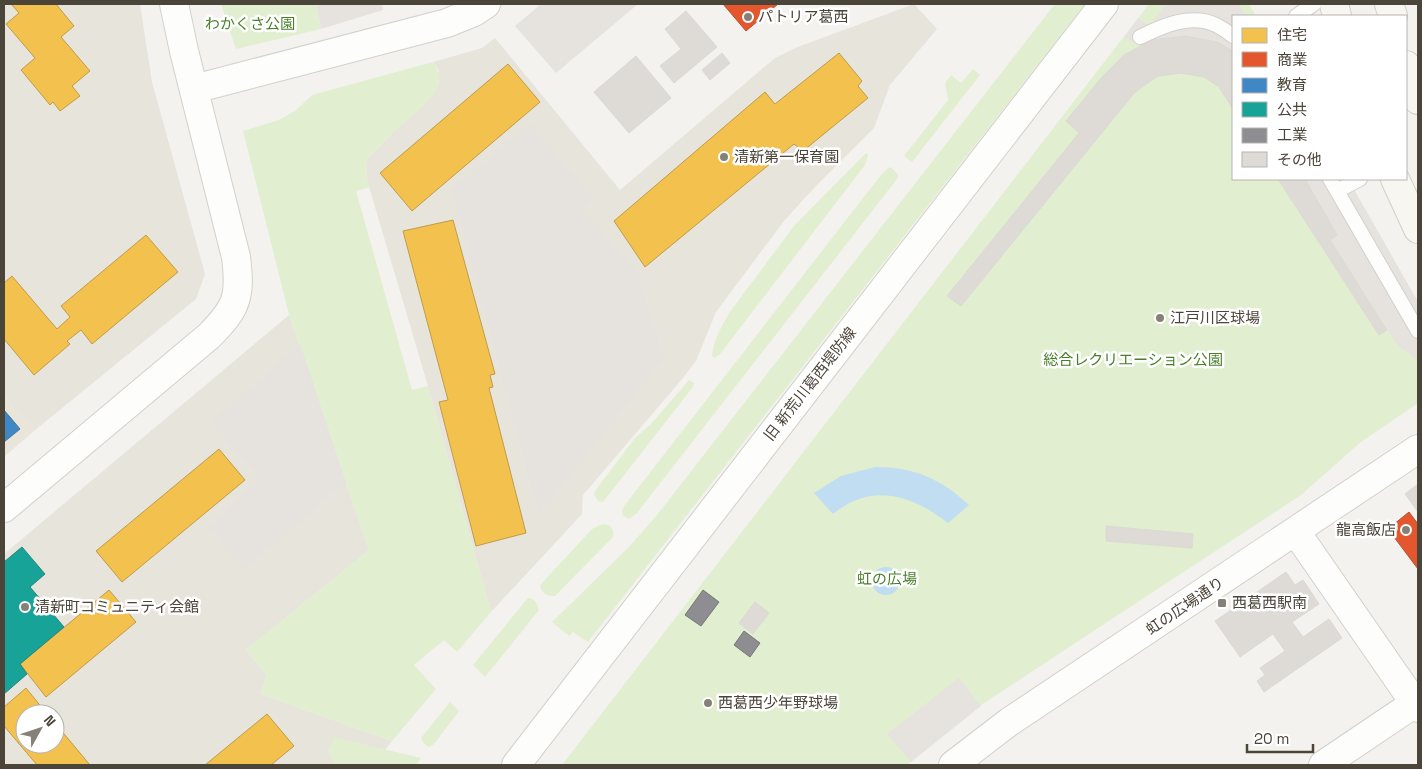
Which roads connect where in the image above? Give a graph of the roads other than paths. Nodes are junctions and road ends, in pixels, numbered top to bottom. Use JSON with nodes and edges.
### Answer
{"nodes":[{"id":1,"x":174,"y":4,"type":"edge"},
{"id":2,"x":486,"y":4,"type":"edge"},
{"id":3,"x":1104,"y":4,"type":"edge"},
{"id":4,"x":1314,"y":4,"type":"edge"},
{"id":5,"x":1298,"y":15,"type":"edge"},
{"id":6,"x":1232,"y":35,"type":"edge"},
{"id":7,"x":1140,"y":37,"type":"dead end"},
{"id":8,"x":1407,"y":68,"type":"edge"},
{"id":9,"x":194,"y":89,"type":"junction"},
{"id":10,"x":1418,"y":100,"type":"edge"},
{"id":11,"x":1356,"y":180,"type":"edge"},
{"id":12,"x":1395,"y":180,"type":"edge"},
{"id":13,"x":1333,"y":185,"type":"edge"},
{"id":14,"x":1418,"y":229,"type":"edge"},
{"id":15,"x":1418,"y":331,"type":"edge"},
{"id":16,"x":1418,"y":449,"type":"edge"},
{"id":17,"x":4,"y":508,"type":"edge"},
{"id":18,"x":1296,"y":532,"type":"junction"},
{"id":19,"x":1417,"y":706,"type":"edge"},
{"id":20,"x":516,"y":765,"type":"edge"},
{"id":21,"x":953,"y":765,"type":"edge"},
{"id":22,"x":1323,"y":765,"type":"edge"}],
"edges":[{"from":1,"to":9,"type":"street"},
{"from":2,"to":9,"type":"street"},
{"from":3,"to":20,"type":"street","name":"旧 新荒川葛西堤防線"},
{"from":4,"to":5,"type":"lane"},
{"from":6,"to":7,"type":"lane"},
{"from":8,"to":10,"type":"main road"},
{"from":9,"to":17,"type":"street"},
{"from":11,"to":13,"type":"lane"},
{"from":12,"to":14,"type":"main road"},
{"from":13,"to":15,"type":"lane"},
{"from":16,"to":18,"type":"street","name":"虹の広場通り"},
{"from":18,"to":19,"type":"street"},
{"from":18,"to":21,"type":"street","name":"虹の広場通り"},
{"from":19,"to":22,"type":"street"}]}
